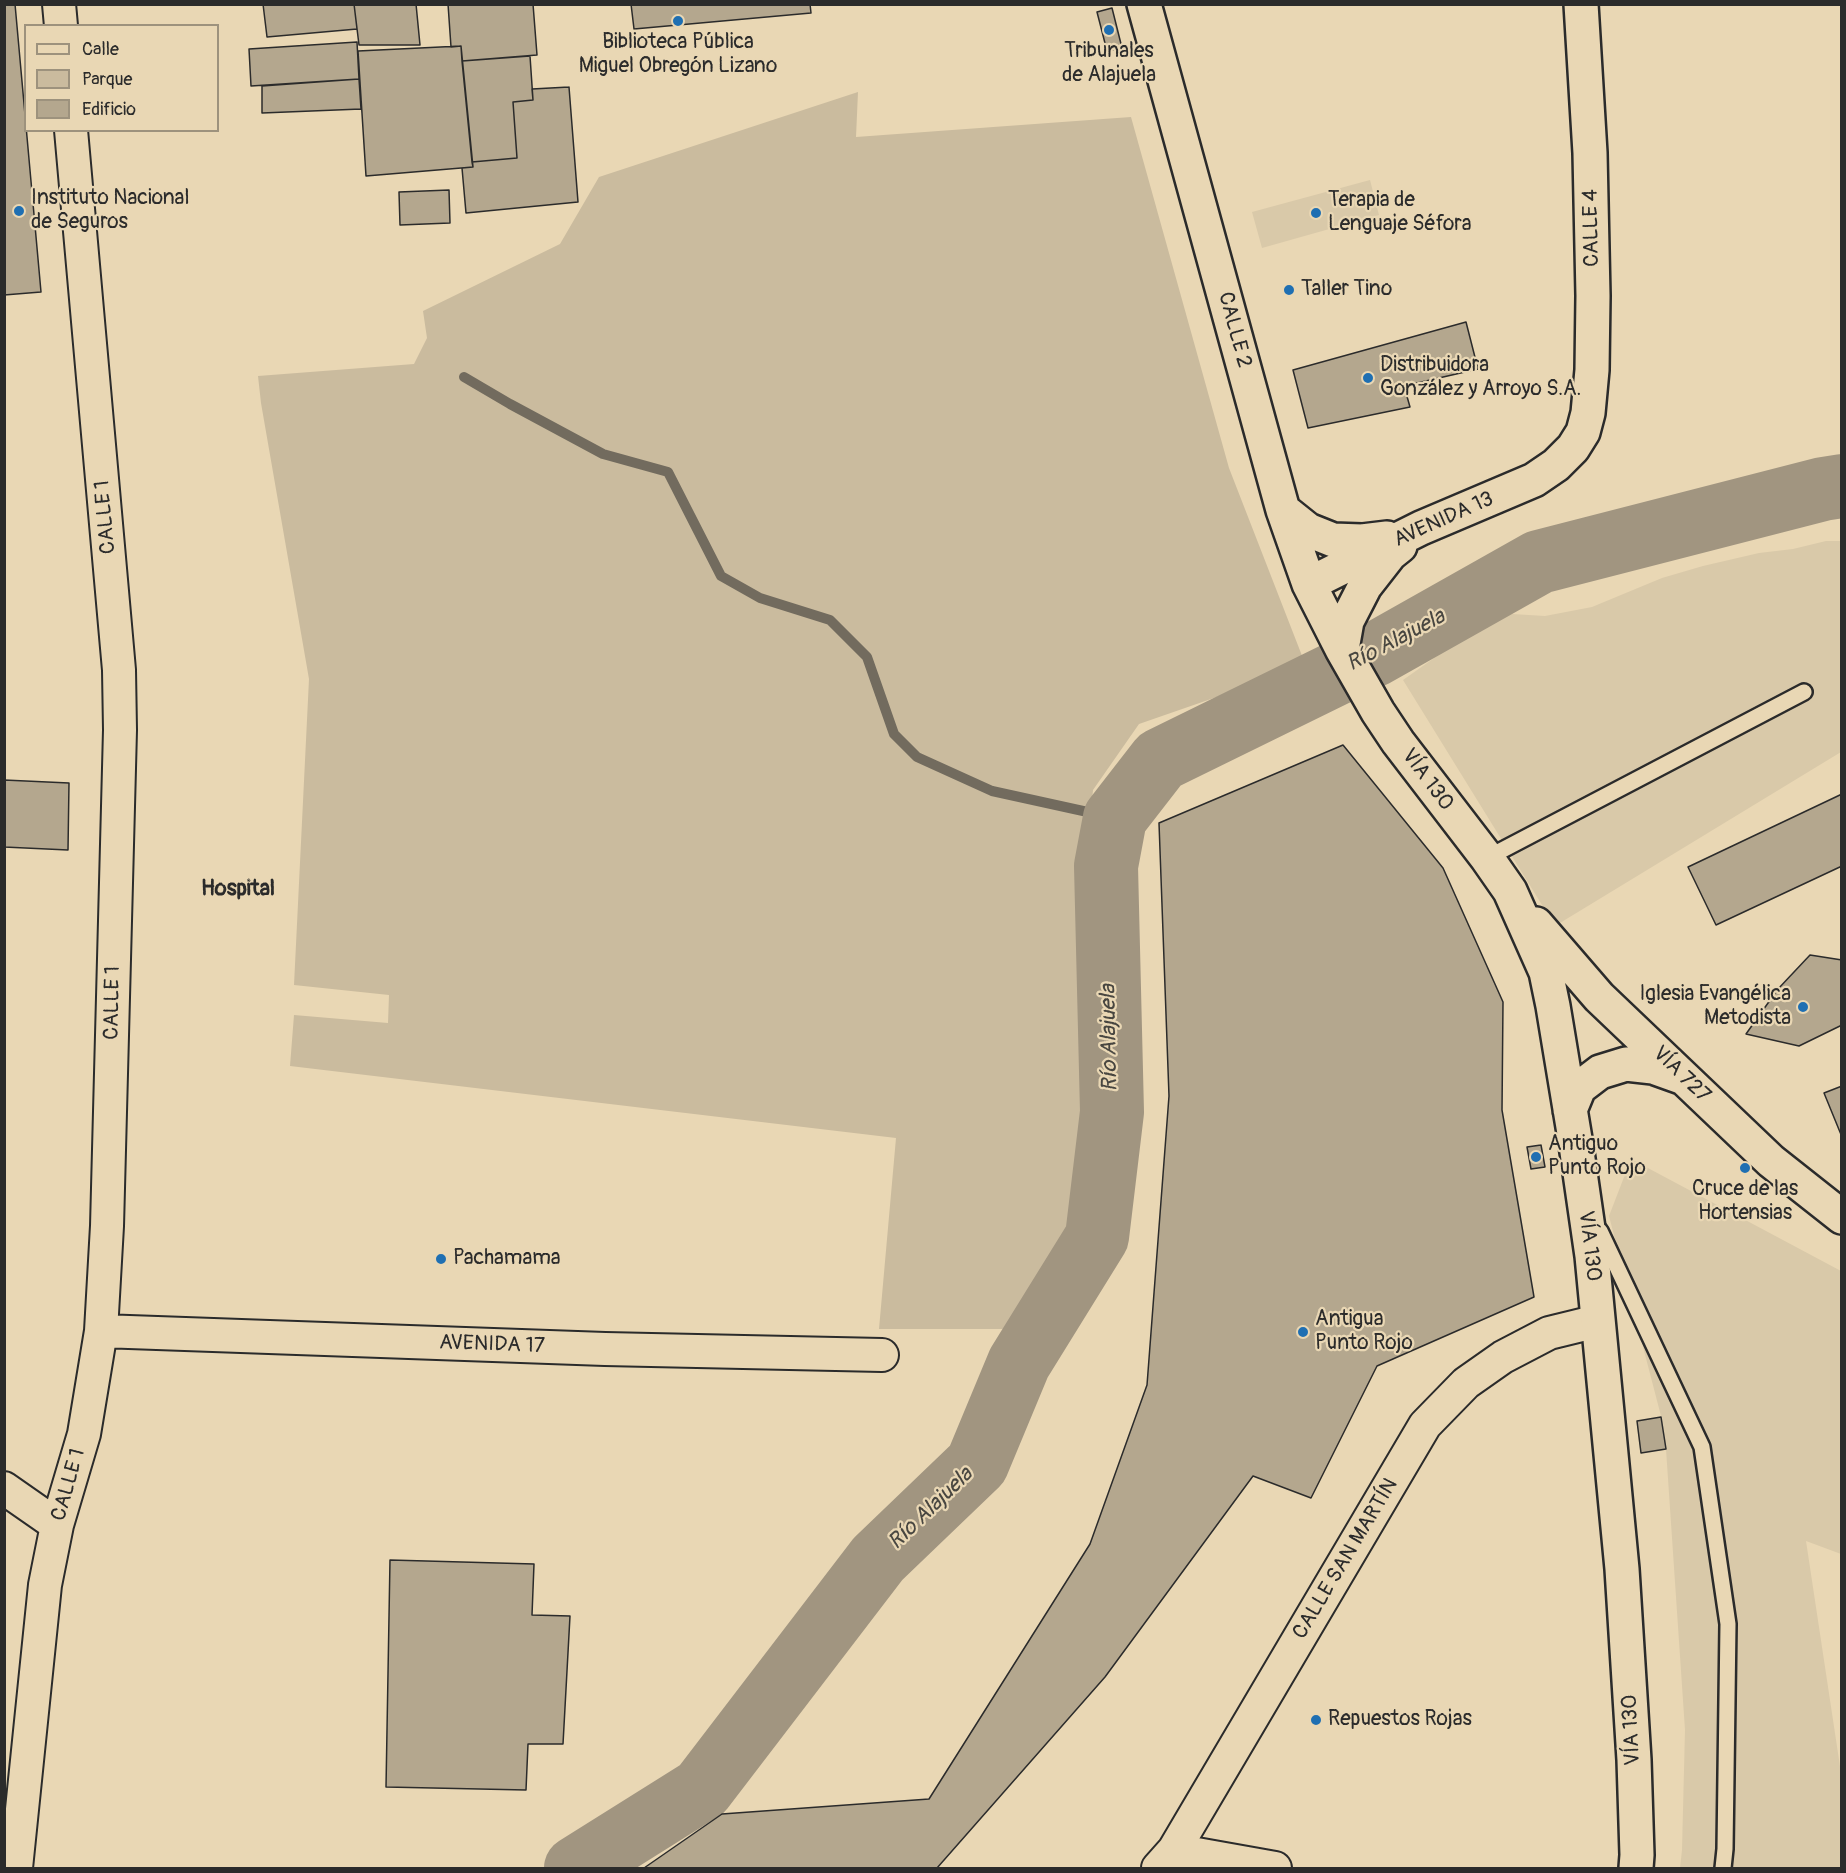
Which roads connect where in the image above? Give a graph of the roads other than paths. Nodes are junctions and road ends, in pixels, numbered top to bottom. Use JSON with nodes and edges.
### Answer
{"nodes":[{"id":1,"x":59,"y":4,"type":"edge"},
{"id":2,"x":1144,"y":4,"type":"edge"},
{"id":3,"x":1581,"y":4,"type":"edge"},
{"id":4,"x":61,"y":24,"type":"edge"},
{"id":5,"x":70,"y":132,"type":"edge"},
{"id":6,"x":1573,"y":448,"type":"joint"},
{"id":7,"x":1283,"y":510,"type":"junction"},
{"id":8,"x":1420,"y":528,"type":"junction"},
{"id":9,"x":1309,"y":584,"type":"junction"},
{"id":10,"x":1342,"y":649,"type":"junction"},
{"id":11,"x":1804,"y":692,"type":"dead end"},
{"id":12,"x":1487,"y":858,"type":"junction"},
{"id":13,"x":1510,"y":891,"type":"junction"},
{"id":14,"x":1686,"y":1078,"type":"junction"},
{"id":15,"x":1570,"y":1110,"type":"junction"},
{"id":16,"x":1583,"y":1196,"type":"junction"},
{"id":17,"x":1842,"y":1217,"type":"edge"},
{"id":18,"x":1598,"y":1321,"type":"junction"},
{"id":19,"x":101,"y":1331,"type":"junction"},
{"id":20,"x":882,"y":1355,"type":"dead end"},
{"id":21,"x":4,"y":1488,"type":"edge"},
{"id":22,"x":57,"y":1524,"type":"junction"},
{"id":23,"x":1166,"y":1859,"type":"edge"},
{"id":24,"x":16,"y":1869,"type":"edge"},
{"id":25,"x":1275,"y":1869,"type":"edge"},
{"id":26,"x":1636,"y":1869,"type":"edge"},
{"id":27,"x":1723,"y":1869,"type":"edge"}],
"edges":[{"from":1,"to":4,"type":"street"},
{"from":2,"to":7,"type":"main road","name":"CALLE 2"},
{"from":3,"to":6,"type":"main road","name":"CALLE 4"},
{"from":5,"to":19,"type":"street","name":"CALLE 1"},
{"from":6,"to":8,"type":"main road","name":"AVENIDA 13"},
{"from":7,"to":8,"type":"main road"},
{"from":7,"to":9,"type":"main road","name":"CALLE 2"},
{"from":8,"to":9,"type":"main road","name":"AVENIDA 13"},
{"from":8,"to":10,"type":"main road"},
{"from":9,"to":10,"type":"main road","name":"CALLE 2"},
{"from":10,"to":12,"type":"main road","name":"VÍA 130"},
{"from":11,"to":12,"type":"lane"},
{"from":12,"to":13,"type":"main road","name":"VÍA 130"},
{"from":13,"to":14,"type":"main road","name":"VÍA 727"},
{"from":13,"to":15,"type":"main road","name":"VÍA 130"},
{"from":14,"to":15,"type":"main road"},
{"from":14,"to":17,"type":"main road","name":"VÍA 727"},
{"from":15,"to":16,"type":"main road","name":"VÍA 130"},
{"from":16,"to":18,"type":"main road","name":"VÍA 130"},
{"from":16,"to":27,"type":"lane"},
{"from":18,"to":23,"type":"street","name":"CALLE SAN MARTÍN"},
{"from":18,"to":26,"type":"main road","name":"VÍA 130"},
{"from":19,"to":20,"type":"street","name":"AVENIDA 17"},
{"from":19,"to":22,"type":"street","name":"CALLE 1"},
{"from":21,"to":22,"type":"street"},
{"from":22,"to":24,"type":"street","name":"CALLE 1"},
{"from":23,"to":25,"type":"street"}]}
